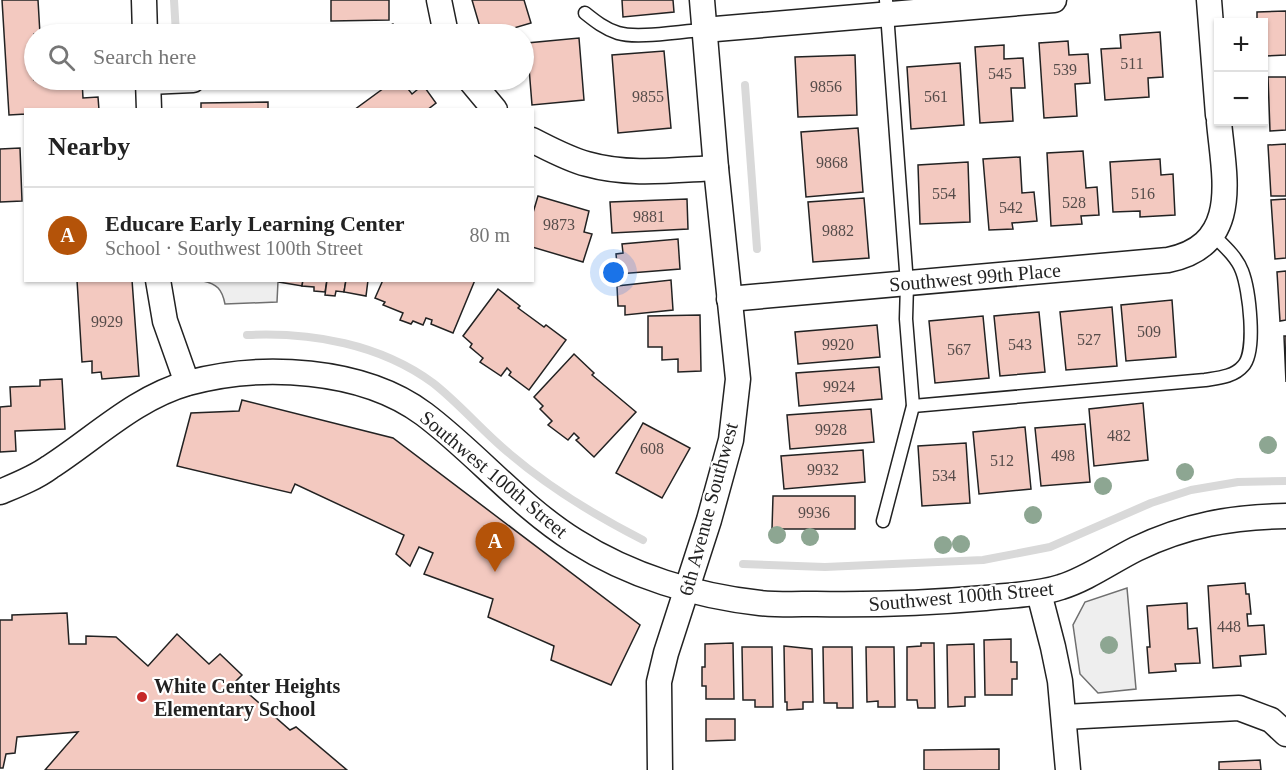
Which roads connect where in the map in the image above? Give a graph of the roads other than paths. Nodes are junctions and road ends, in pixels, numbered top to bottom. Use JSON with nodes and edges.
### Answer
{"nodes":[{"id":1,"x":144,"y":0,"type":"edge"},
{"id":2,"x":439,"y":0,"type":"edge"},
{"id":3,"x":702,"y":0,"type":"edge"},
{"id":4,"x":1054,"y":0,"type":"edge"},
{"id":5,"x":1209,"y":0,"type":"edge"},
{"id":6,"x":886,"y":7,"type":"edge"},
{"id":7,"x":585,"y":13,"type":"dead end"},
{"id":8,"x":145,"y":24,"type":"edge"},
{"id":9,"x":444,"y":24,"type":"edge"},
{"id":10,"x":704,"y":30,"type":"junction"},
{"id":11,"x":1215,"y":72,"type":"edge"},
{"id":12,"x":148,"y":90,"type":"edge"},
{"id":13,"x":478,"y":90,"type":"edge"},
{"id":14,"x":149,"y":108,"type":"edge"},
{"id":15,"x":493,"y":108,"type":"edge"},
{"id":16,"x":1219,"y":126,"type":"edge"},
{"id":17,"x":534,"y":141,"type":"edge"},
{"id":18,"x":716,"y":168,"type":"junction"},
{"id":19,"x":1213,"y":235,"type":"junction"},
{"id":20,"x":158,"y":282,"type":"edge"},
{"id":21,"x":907,"y":284,"type":"junction"},
{"id":22,"x":729,"y":298,"type":"junction"},
{"id":23,"x":187,"y":383,"type":"junction"},
{"id":24,"x":913,"y":406,"type":"junction"},
{"id":25,"x":0,"y":492,"type":"edge"},
{"id":26,"x":1286,"y":516,"type":"edge"},
{"id":27,"x":883,"y":521,"type":"dead end"},
{"id":28,"x":686,"y":590,"type":"junction"},
{"id":29,"x":1039,"y":593,"type":"junction"},
{"id":30,"x":1064,"y":717,"type":"junction"},
{"id":31,"x":1279,"y":727,"type":"edge"},
{"id":32,"x":660,"y":770,"type":"edge"},
{"id":33,"x":1068,"y":770,"type":"edge"}],
"edges":[{"from":1,"to":8,"type":"street"},
{"from":2,"to":9,"type":"street"},
{"from":3,"to":10,"type":"street","name":"6th Avenue Southwest"},
{"from":4,"to":6,"type":"street"},
{"from":5,"to":11,"type":"street"},
{"from":6,"to":10,"type":"street"},
{"from":6,"to":21,"type":"lane"},
{"from":7,"to":10,"type":"lane"},
{"from":10,"to":18,"type":"street","name":"6th Avenue Southwest"},
{"from":12,"to":14,"type":"street"},
{"from":13,"to":15,"type":"street"},
{"from":16,"to":19,"type":"street"},
{"from":17,"to":18,"type":"street"},
{"from":18,"to":22,"type":"street","name":"6th Avenue Southwest"},
{"from":19,"to":21,"type":"street","name":"Southwest 99th Place"},
{"from":19,"to":24,"type":"lane"},
{"from":20,"to":23,"type":"street"},
{"from":21,"to":22,"type":"street","name":"Southwest 99th Place"},
{"from":21,"to":24,"type":"lane"},
{"from":22,"to":28,"type":"street","name":"6th Avenue Southwest"},
{"from":23,"to":25,"type":"street","name":"Southwest 100th Street"},
{"from":23,"to":28,"type":"street","name":"Southwest 100th Street"},
{"from":24,"to":27,"type":"lane"},
{"from":26,"to":29,"type":"street","name":"Southwest 100th Street"},
{"from":28,"to":29,"type":"street","name":"Southwest 100th Street"},
{"from":28,"to":32,"type":"street","name":"6th Avenue Southwest"},
{"from":29,"to":30,"type":"street"},
{"from":30,"to":31,"type":"street"},
{"from":30,"to":33,"type":"street"}]}
